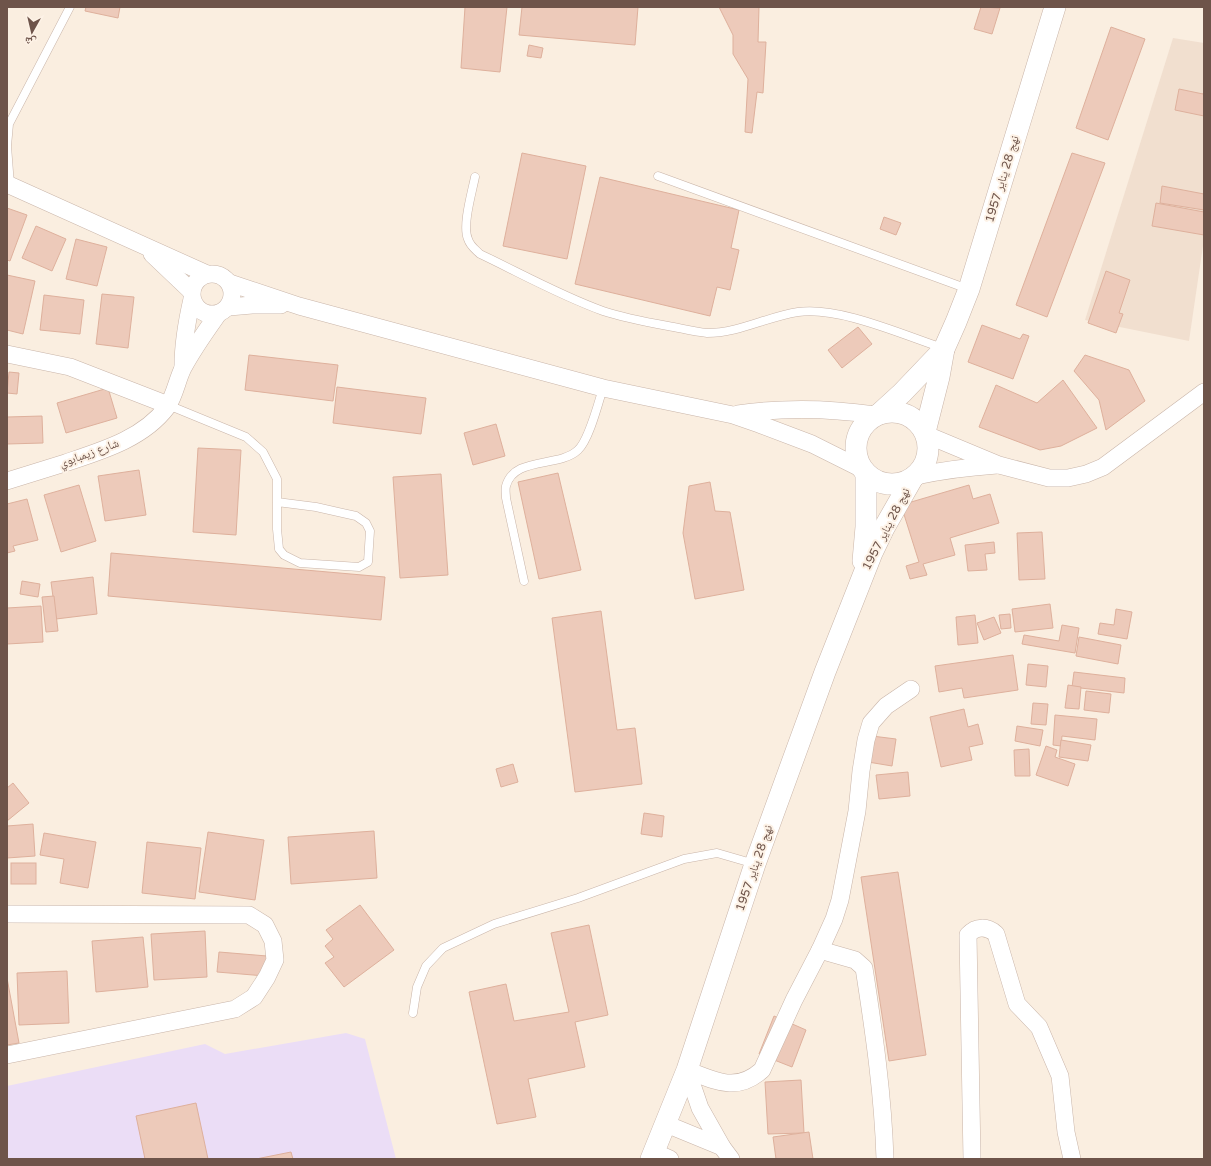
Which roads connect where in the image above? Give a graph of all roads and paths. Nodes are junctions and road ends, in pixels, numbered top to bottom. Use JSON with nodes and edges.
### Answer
{"nodes":[{"id":1,"x":70,"y":7,"type":"edge"},
{"id":2,"x":1055,"y":7,"type":"edge"},
{"id":3,"x":658,"y":176,"type":"dead end"},
{"id":4,"x":475,"y":177,"type":"dead end"},
{"id":5,"x":9,"y":185,"type":"edge"},
{"id":6,"x":141,"y":245,"type":"junction"},
{"id":7,"x":207,"y":274,"type":"junction"},
{"id":8,"x":230,"y":283,"type":"junction"},
{"id":9,"x":969,"y":289,"type":"junction"},
{"id":10,"x":192,"y":295,"type":"junction"},
{"id":11,"x":299,"y":306,"type":"junction"},
{"id":12,"x":224,"y":311,"type":"junction"},
{"id":13,"x":944,"y":349,"type":"junction"},
{"id":14,"x":7,"y":354,"type":"edge"},
{"id":15,"x":183,"y":369,"type":"junction"},
{"id":16,"x":603,"y":388,"type":"junction"},
{"id":17,"x":1204,"y":392,"type":"edge"},
{"id":18,"x":168,"y":405,"type":"junction"},
{"id":19,"x":877,"y":414,"type":"junction"},
{"id":20,"x":733,"y":415,"type":"junction"},
{"id":21,"x":926,"y":433,"type":"junction"},
{"id":22,"x":999,"y":465,"type":"junction"},
{"id":23,"x":864,"y":472,"type":"junction"},
{"id":24,"x":914,"y":477,"type":"junction"},
{"id":25,"x":10,"y":480,"type":"edge"},
{"id":26,"x":277,"y":502,"type":"junction"},
{"id":27,"x":861,"y":579,"type":"junction"},
{"id":28,"x":524,"y":580,"type":"dead end"},
{"id":29,"x":911,"y":689,"type":"dead end"},
{"id":30,"x":755,"y":864,"type":"junction"},
{"id":31,"x":7,"y":914,"type":"edge"},
{"id":32,"x":820,"y":950,"type":"junction"},
{"id":33,"x":412,"y":1013,"type":"dead end"},
{"id":34,"x":7,"y":1055,"type":"edge"},
{"id":35,"x":687,"y":1070,"type":"junction"},
{"id":36,"x":666,"y":1124,"type":"junction"},
{"id":37,"x":726,"y":1153,"type":"edge"},
{"id":38,"x":658,"y":1157,"type":"edge"},
{"id":39,"x":885,"y":1159,"type":"edge"},
{"id":40,"x":972,"y":1159,"type":"edge"},
{"id":41,"x":1072,"y":1159,"type":"edge"}],
"edges":[{"from":1,"to":5,"type":"lane"},
{"from":2,"to":9,"type":"street","name":"نهج 28 يناير 1957"},
{"from":3,"to":9,"type":"lane"},
{"from":4,"to":13,"type":"lane"},
{"from":5,"to":6,"type":"street"},
{"from":6,"to":7,"type":"street"},
{"from":6,"to":10,"type":"street"},
{"from":7,"to":8,"type":"street"},
{"from":7,"to":10,"type":"street"},
{"from":8,"to":11,"type":"street"},
{"from":8,"to":12,"type":"street"},
{"from":9,"to":13,"type":"street","name":"نهج 28 يناير 1957"},
{"from":10,"to":12,"type":"street"},
{"from":10,"to":15,"type":"street","name":"شارع زيمبابوي"},
{"from":11,"to":12,"type":"street"},
{"from":11,"to":16,"type":"street"},
{"from":12,"to":15,"type":"street","name":"شارع زيمبابوي"},
{"from":13,"to":19,"type":"street","name":"نهج 28 يناير 1957"},
{"from":13,"to":21,"type":"street","name":"نهج 28 يناير 1957"},
{"from":14,"to":18,"type":"street"},
{"from":15,"to":18,"type":"street","name":"شارع زيمبابوي"},
{"from":16,"to":20,"type":"street"},
{"from":16,"to":28,"type":"lane"},
{"from":17,"to":22,"type":"street"},
{"from":18,"to":25,"type":"street","name":"شارع زيمبابوي"},
{"from":18,"to":26,"type":"lane"},
{"from":19,"to":20,"type":"street"},
{"from":19,"to":21,"type":"street"},
{"from":19,"to":23,"type":"street"},
{"from":20,"to":23,"type":"street"},
{"from":21,"to":22,"type":"street"},
{"from":21,"to":24,"type":"street"},
{"from":22,"to":24,"type":"street"},
{"from":23,"to":24,"type":"street"},
{"from":23,"to":27,"type":"street","name":"نهج 28 يناير 1957"},
{"from":24,"to":27,"type":"street","name":"نهج 28 يناير 1957"},
{"from":26,"to":26,"type":"lane"},
{"from":27,"to":30,"type":"street","name":"نهج 28 يناير 1957"},
{"from":29,"to":32,"type":"street"},
{"from":30,"to":33,"type":"lane"},
{"from":30,"to":35,"type":"street","name":"نهج 28 يناير 1957"},
{"from":31,"to":34,"type":"street"},
{"from":32,"to":35,"type":"street"},
{"from":32,"to":39,"type":"street"},
{"from":35,"to":36,"type":"street","name":"نهج 28 يناير 1957"},
{"from":35,"to":37,"type":"street"},
{"from":36,"to":37,"type":"street"},
{"from":36,"to":38,"type":"street","name":"نهج 28 يناير 1957"},
{"from":40,"to":41,"type":"street"}]}
